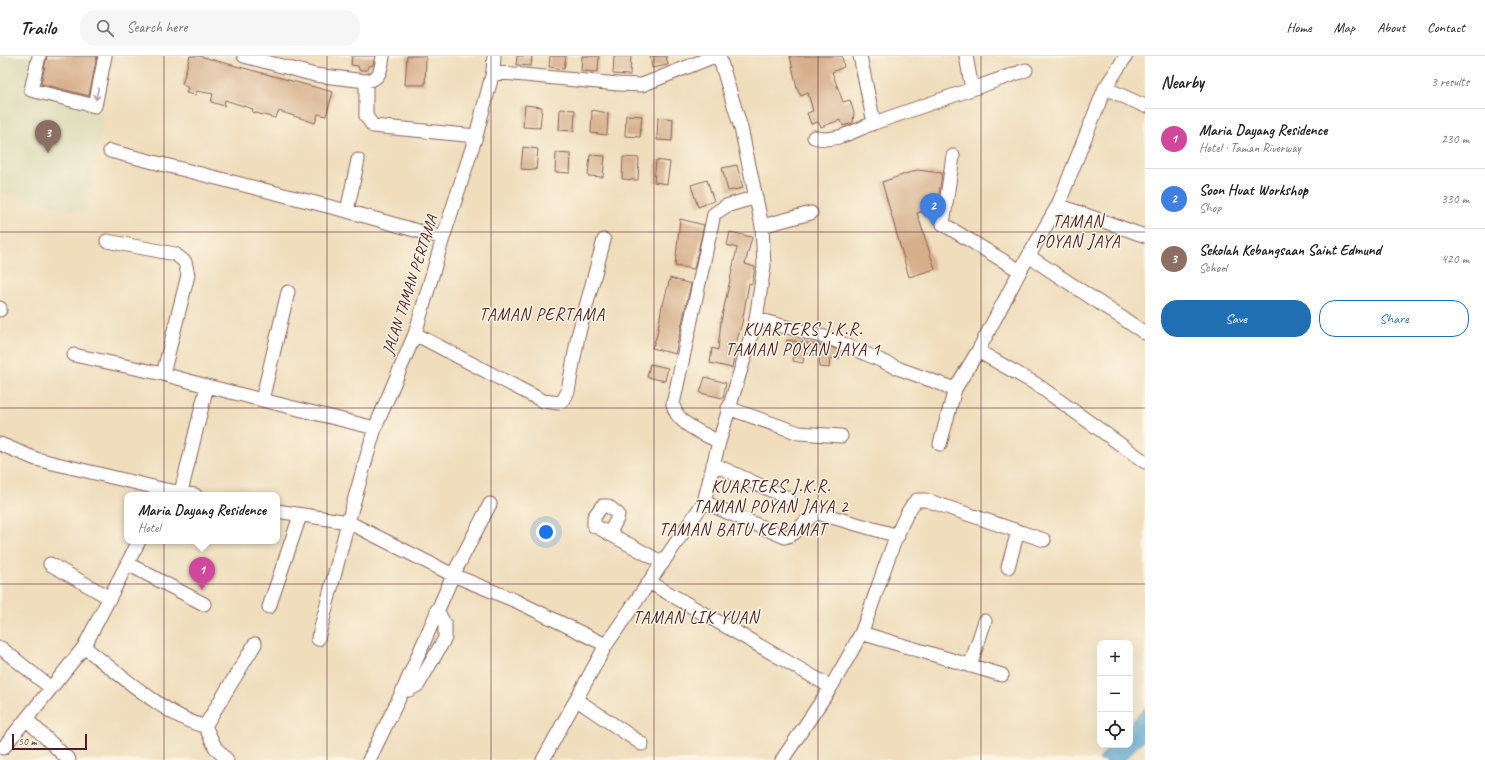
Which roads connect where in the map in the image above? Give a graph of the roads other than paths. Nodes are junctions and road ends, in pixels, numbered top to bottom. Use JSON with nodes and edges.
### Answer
{"nodes":[{"id":1,"x":39,"y":56,"type":"edge"},
{"id":2,"x":105,"y":56,"type":"edge"},
{"id":3,"x":244,"y":56,"type":"edge"},
{"id":4,"x":382,"y":56,"type":"edge"},
{"id":5,"x":494,"y":56,"type":"edge"},
{"id":6,"x":715,"y":56,"type":"edge"},
{"id":7,"x":719,"y":56,"type":"edge"},
{"id":8,"x":860,"y":56,"type":"edge"},
{"id":9,"x":966,"y":56,"type":"edge"},
{"id":10,"x":1126,"y":56,"type":"edge"},
{"id":11,"x":272,"y":59,"type":"edge"},
{"id":12,"x":1026,"y":70,"type":"dead end"},
{"id":13,"x":493,"y":72,"type":"junction"},
{"id":14,"x":366,"y":81,"type":"junction"},
{"id":15,"x":1105,"y":88,"type":"junction"},
{"id":16,"x":972,"y":89,"type":"junction"},
{"id":17,"x":1145,"y":106,"type":"edge"},
{"id":18,"x":874,"y":123,"type":"junction"},
{"id":19,"x":476,"y":136,"type":"junction"},
{"id":20,"x":814,"y":137,"type":"dead end"},
{"id":21,"x":110,"y":152,"type":"dead end"},
{"id":22,"x":953,"y":156,"type":"dead end"},
{"id":23,"x":358,"y":160,"type":"dead end"},
{"id":24,"x":756,"y":197,"type":"junction"},
{"id":25,"x":1058,"y":205,"type":"junction"},
{"id":26,"x":347,"y":211,"type":"junction"},
{"id":27,"x":811,"y":213,"type":"dead end"},
{"id":28,"x":762,"y":226,"type":"junction"},
{"id":29,"x":1145,"y":236,"type":"edge"},
{"id":30,"x":443,"y":238,"type":"junction"},
{"id":31,"x":604,"y":240,"type":"dead end"},
{"id":32,"x":107,"y":241,"type":"dead end"},
{"id":33,"x":1030,"y":257,"type":"junction"},
{"id":34,"x":1020,"y":271,"type":"junction"},
{"id":35,"x":288,"y":292,"type":"dead end"},
{"id":36,"x":756,"y":319,"type":"junction"},
{"id":37,"x":1145,"y":333,"type":"edge"},
{"id":38,"x":415,"y":334,"type":"junction"},
{"id":39,"x":978,"y":351,"type":"junction"},
{"id":40,"x":74,"y":355,"type":"dead end"},
{"id":41,"x":163,"y":374,"type":"junction"},
{"id":42,"x":207,"y":386,"type":"junction"},
{"id":43,"x":954,"y":389,"type":"junction"},
{"id":44,"x":262,"y":400,"type":"junction"},
{"id":45,"x":728,"y":408,"type":"junction"},
{"id":46,"x":375,"y":428,"type":"junction"},
{"id":47,"x":841,"y":436,"type":"dead end"},
{"id":48,"x":719,"y":442,"type":"junction"},
{"id":49,"x":0,"y":444,"type":"edge"},
{"id":50,"x":940,"y":444,"type":"dead end"},
{"id":51,"x":1145,"y":462,"type":"edge"},
{"id":52,"x":712,"y":464,"type":"junction"},
{"id":53,"x":161,"y":492,"type":"edge"},
{"id":54,"x":182,"y":492,"type":"edge"},
{"id":55,"x":788,"y":498,"type":"dead end"},
{"id":56,"x":704,"y":502,"type":"junction"},
{"id":57,"x":490,"y":504,"type":"dead end"},
{"id":58,"x":280,"y":512,"type":"edge"},
{"id":59,"x":300,"y":516,"type":"junction"},
{"id":60,"x":348,"y":522,"type":"junction"},
{"id":61,"x":1018,"y":531,"type":"junction"},
{"id":62,"x":609,"y":534,"type":"dead end"},
{"id":63,"x":898,"y":536,"type":"junction"},
{"id":64,"x":1044,"y":540,"type":"dead end"},
{"id":65,"x":138,"y":544,"type":"edge"},
{"id":66,"x":662,"y":562,"type":"junction"},
{"id":67,"x":50,"y":564,"type":"dead end"},
{"id":68,"x":128,"y":564,"type":"junction"},
{"id":69,"x":1008,"y":567,"type":"dead end"},
{"id":70,"x":453,"y":575,"type":"junction"},
{"id":71,"x":649,"y":582,"type":"junction"},
{"id":72,"x":110,"y":598,"type":"junction"},
{"id":73,"x":204,"y":604,"type":"dead end"},
{"id":74,"x":269,"y":608,"type":"dead end"},
{"id":75,"x":437,"y":610,"type":"junction"},
{"id":76,"x":985,"y":621,"type":"dead end"},
{"id":77,"x":861,"y":633,"type":"junction"},
{"id":78,"x":318,"y":639,"type":"dead end"},
{"id":79,"x":255,"y":644,"type":"dead end"},
{"id":80,"x":606,"y":645,"type":"junction"},
{"id":81,"x":84,"y":647,"type":"junction"},
{"id":82,"x":1,"y":648,"type":"edge"},
{"id":83,"x":970,"y":666,"type":"junction"},
{"id":84,"x":1002,"y":675,"type":"dead end"},
{"id":85,"x":831,"y":687,"type":"junction"},
{"id":86,"x":51,"y":688,"type":"junction"},
{"id":87,"x":404,"y":688,"type":"junction"},
{"id":88,"x":585,"y":706,"type":"junction"},
{"id":89,"x":26,"y":719,"type":"junction"},
{"id":90,"x":205,"y":726,"type":"junction"},
{"id":91,"x":642,"y":744,"type":"dead end"},
{"id":92,"x":3,"y":748,"type":"dead end"},
{"id":93,"x":69,"y":760,"type":"edge"},
{"id":94,"x":227,"y":760,"type":"edge"},
{"id":95,"x":369,"y":760,"type":"edge"},
{"id":96,"x":544,"y":760,"type":"edge"},
{"id":97,"x":782,"y":760,"type":"edge"}],
"edges":[{"from":2,"to":1,"type":"street","one_way":true},
{"from":3,"to":11,"type":"street"},
{"from":4,"to":14,"type":"street"},
{"from":5,"to":13,"type":"street","name":"JALAN TAMAN PERTAMA"},
{"from":6,"to":13,"type":"street"},
{"from":7,"to":24,"type":"street"},
{"from":8,"to":18,"type":"street"},
{"from":9,"to":16,"type":"street"},
{"from":10,"to":15,"type":"street"},
{"from":11,"to":14,"type":"street"},
{"from":12,"to":16,"type":"street"},
{"from":13,"to":19,"type":"street","name":"JALAN TAMAN PERTAMA"},
{"from":14,"to":19,"type":"street"},
{"from":15,"to":17,"type":"street"},
{"from":15,"to":25,"type":"street"},
{"from":16,"to":18,"type":"street"},
{"from":18,"to":20,"type":"street"},
{"from":19,"to":30,"type":"street","name":"JALAN TAMAN PERTAMA"},
{"from":21,"to":26,"type":"street"},
{"from":22,"to":34,"type":"street"},
{"from":23,"to":26,"type":"street"},
{"from":24,"to":28,"type":"street"},
{"from":24,"to":48,"type":"street"},
{"from":25,"to":29,"type":"street"},
{"from":25,"to":33,"type":"street"},
{"from":26,"to":30,"type":"street"},
{"from":27,"to":28,"type":"street"},
{"from":28,"to":36,"type":"street"},
{"from":30,"to":38,"type":"street","name":"JALAN TAMAN PERTAMA"},
{"from":31,"to":38,"type":"street"},
{"from":32,"to":41,"type":"street"},
{"from":33,"to":34,"type":"street"},
{"from":33,"to":37,"type":"street"},
{"from":34,"to":39,"type":"street"},
{"from":35,"to":44,"type":"street"},
{"from":36,"to":43,"type":"street"},
{"from":36,"to":45,"type":"street"},
{"from":38,"to":46,"type":"street","name":"JALAN TAMAN PERTAMA"},
{"from":39,"to":43,"type":"street"},
{"from":39,"to":51,"type":"street"},
{"from":40,"to":41,"type":"street"},
{"from":41,"to":42,"type":"street"},
{"from":42,"to":44,"type":"street"},
{"from":42,"to":54,"type":"street"},
{"from":43,"to":50,"type":"street"},
{"from":44,"to":46,"type":"street"},
{"from":45,"to":47,"type":"street"},
{"from":45,"to":48,"type":"street"},
{"from":46,"to":60,"type":"street","name":"JALAN TAMAN PERTAMA"},
{"from":48,"to":52,"type":"street"},
{"from":49,"to":53,"type":"street"},
{"from":52,"to":55,"type":"street"},
{"from":52,"to":56,"type":"street"},
{"from":56,"to":63,"type":"street"},
{"from":56,"to":66,"type":"street"},
{"from":57,"to":70,"type":"street"},
{"from":58,"to":59,"type":"street"},
{"from":59,"to":60,"type":"street"},
{"from":59,"to":74,"type":"street"},
{"from":60,"to":70,"type":"street"},
{"from":60,"to":78,"type":"street","name":"JALAN TAMAN PERTAMA"},
{"from":61,"to":63,"type":"street"},
{"from":61,"to":64,"type":"street"},
{"from":61,"to":69,"type":"street"},
{"from":62,"to":66,"type":"street"},
{"from":63,"to":77,"type":"street"},
{"from":65,"to":68,"type":"street"},
{"from":66,"to":71,"type":"street"},
{"from":67,"to":72,"type":"street"},
{"from":68,"to":72,"type":"street"},
{"from":68,"to":73,"type":"street"},
{"from":70,"to":75,"type":"street"},
{"from":70,"to":80,"type":"street"},
{"from":71,"to":80,"type":"street"},
{"from":71,"to":85,"type":"street"},
{"from":72,"to":81,"type":"street"},
{"from":75,"to":87,"type":"street"},
{"from":75,"to":87,"type":"street"},
{"from":76,"to":83,"type":"street"},
{"from":77,"to":83,"type":"street"},
{"from":77,"to":85,"type":"street"},
{"from":79,"to":90,"type":"street"},
{"from":80,"to":88,"type":"street"},
{"from":81,"to":86,"type":"street"},
{"from":81,"to":90,"type":"street"},
{"from":82,"to":86,"type":"street"},
{"from":83,"to":84,"type":"street"},
{"from":85,"to":97,"type":"street"},
{"from":86,"to":89,"type":"street"},
{"from":87,"to":95,"type":"street"},
{"from":88,"to":91,"type":"street"},
{"from":88,"to":96,"type":"street"},
{"from":89,"to":92,"type":"street"},
{"from":89,"to":93,"type":"street"},
{"from":90,"to":94,"type":"street"}]}
